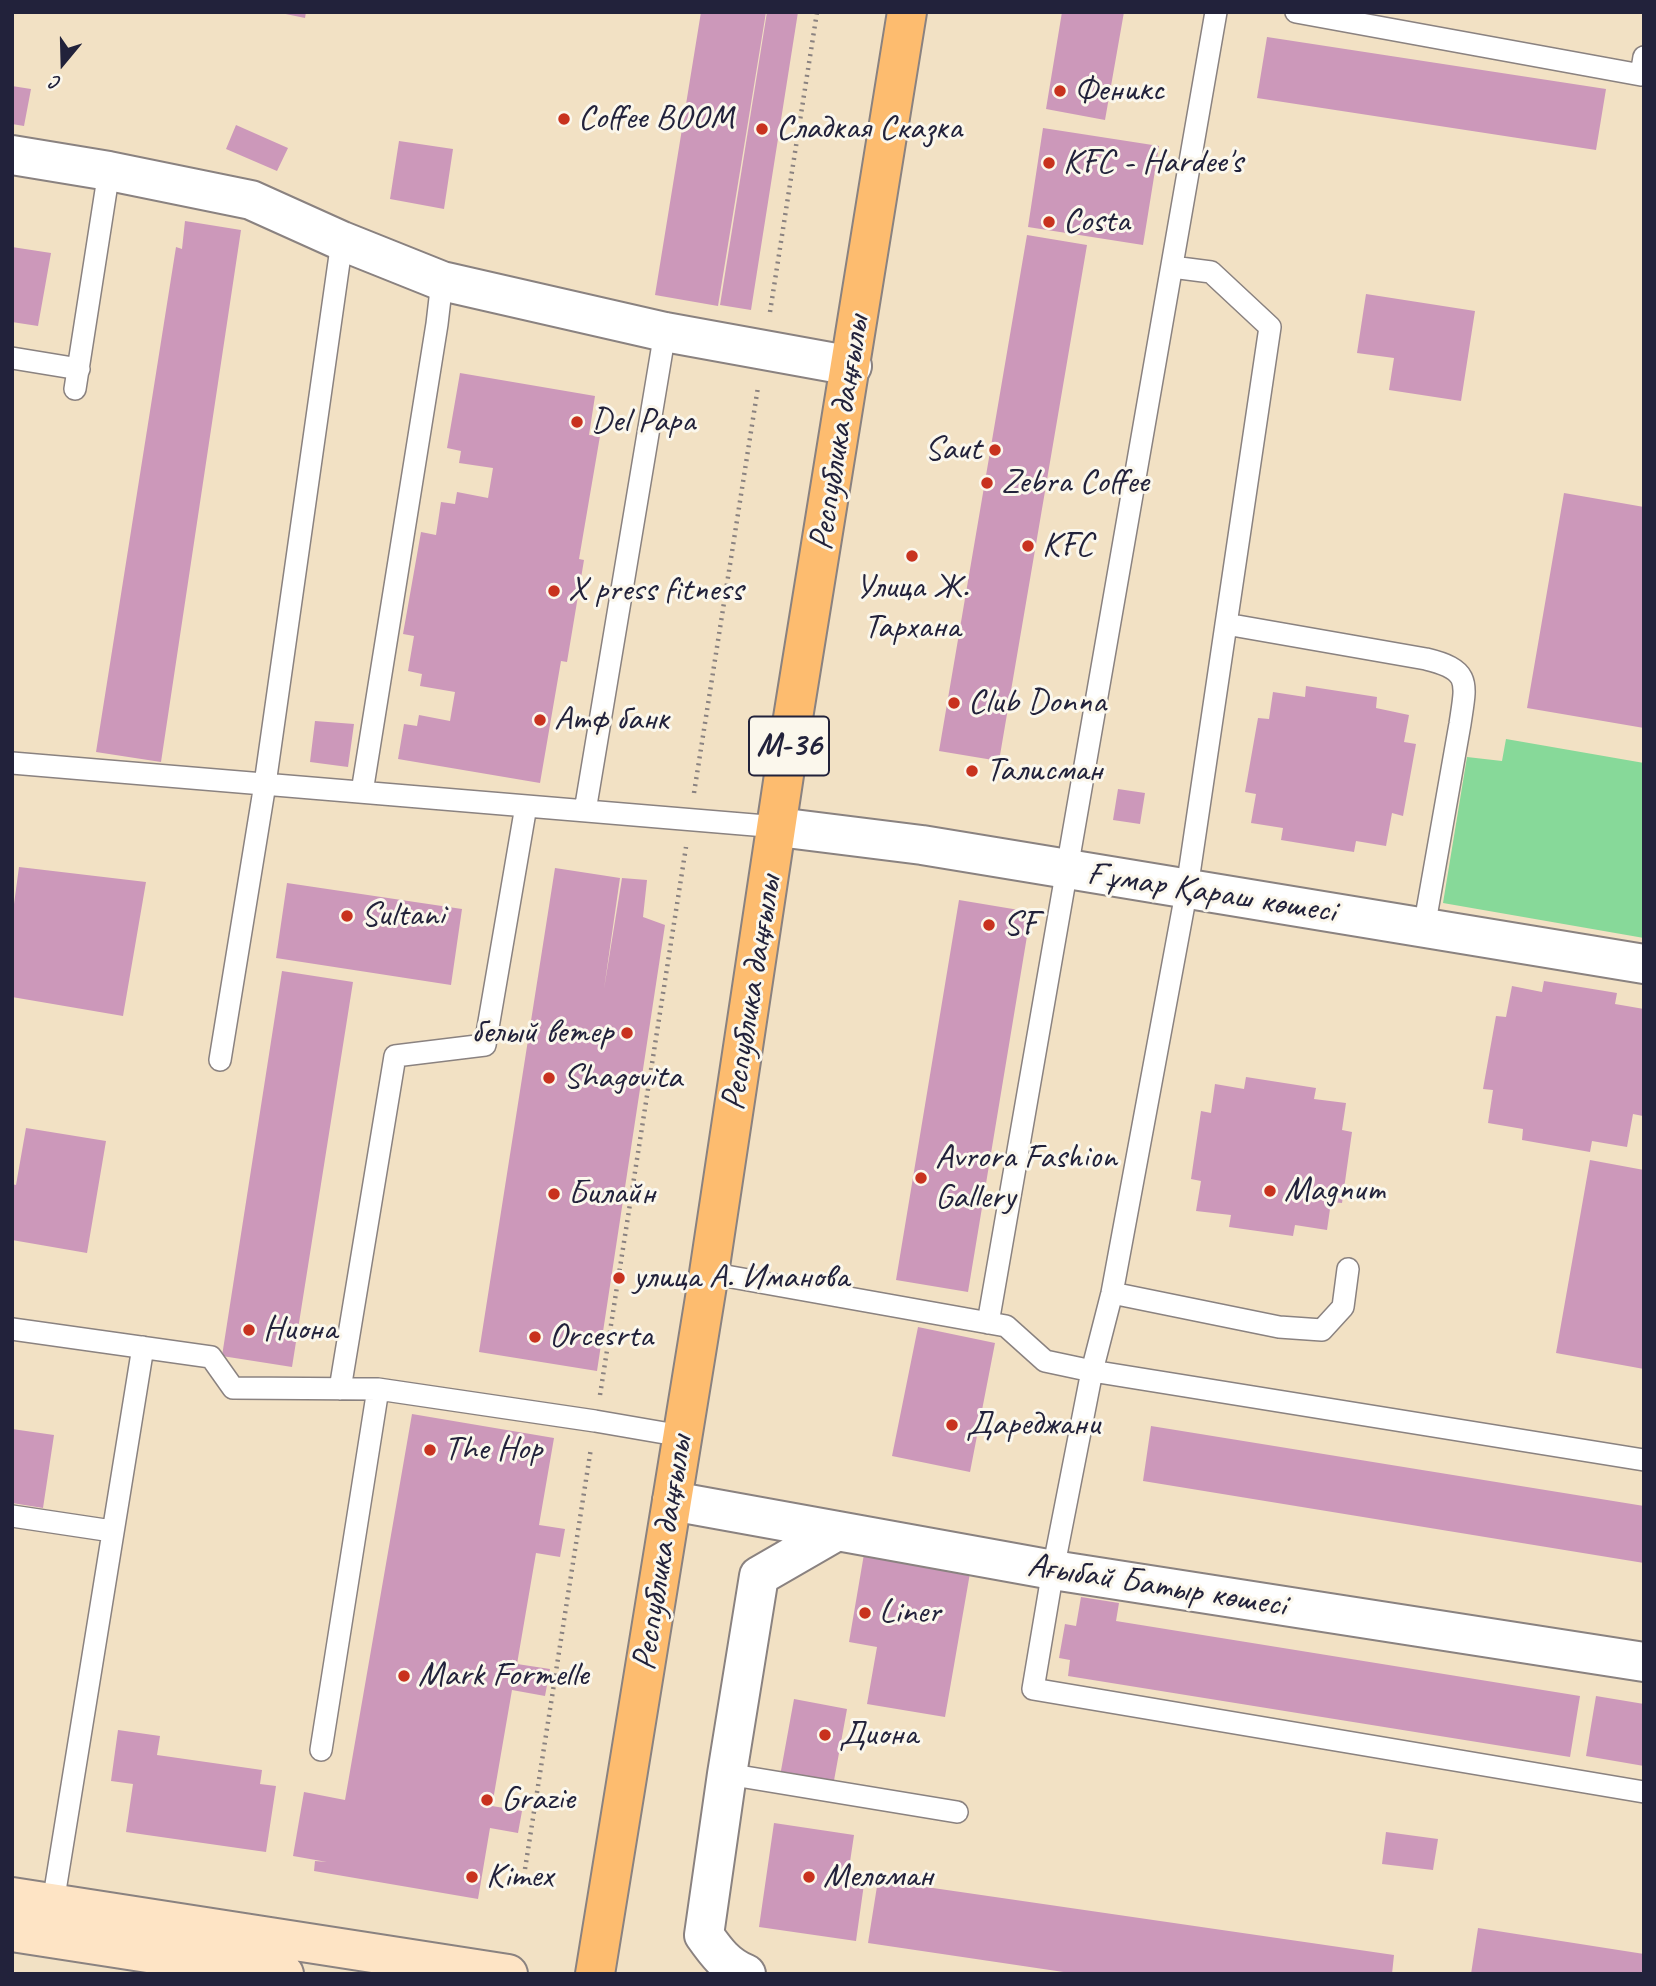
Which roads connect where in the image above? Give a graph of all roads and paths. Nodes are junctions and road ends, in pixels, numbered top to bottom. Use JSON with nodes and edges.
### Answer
{"nodes":[{"id":1,"x":817,"y":12,"type":"edge"},
{"id":2,"x":907,"y":12,"type":"edge"},
{"id":3,"x":1216,"y":12,"type":"edge"},
{"id":4,"x":1296,"y":12,"type":"edge"},
{"id":5,"x":1644,"y":57,"type":"edge"},
{"id":6,"x":12,"y":155,"type":"edge"},
{"id":7,"x":109,"y":171,"type":"junction"},
{"id":8,"x":342,"y":241,"type":"junction"},
{"id":9,"x":1172,"y":267,"type":"junction"},
{"id":10,"x":442,"y":281,"type":"junction"},
{"id":11,"x":664,"y":332,"type":"junction"},
{"id":12,"x":764,"y":350,"type":"junction"},
{"id":13,"x":12,"y":358,"type":"edge"},
{"id":14,"x":852,"y":366,"type":"junction"},
{"id":15,"x":1226,"y":624,"type":"junction"},
{"id":16,"x":12,"y":763,"type":"edge"},
{"id":17,"x":265,"y":784,"type":"junction"},
{"id":18,"x":362,"y":792,"type":"junction"},
{"id":19,"x":526,"y":806,"type":"junction"},
{"id":20,"x":586,"y":811,"type":"junction"},
{"id":21,"x":690,"y":820,"type":"junction"},
{"id":22,"x":778,"y":827,"type":"junction"},
{"id":23,"x":1068,"y":869,"type":"junction"},
{"id":24,"x":1187,"y":888,"type":"junction"},
{"id":25,"x":1424,"y":928,"type":"junction"},
{"id":26,"x":1644,"y":964,"type":"edge"},
{"id":27,"x":220,"y":1060,"type":"dead end"},
{"id":28,"x":1348,"y":1269,"type":"dead end"},
{"id":29,"x":709,"y":1273,"type":"junction"},
{"id":30,"x":1112,"y":1293,"type":"junction"},
{"id":31,"x":988,"y":1323,"type":"junction"},
{"id":32,"x":12,"y":1329,"type":"edge"},
{"id":33,"x":143,"y":1347,"type":"junction"},
{"id":34,"x":1092,"y":1371,"type":"junction"},
{"id":35,"x":340,"y":1389,"type":"junction"},
{"id":36,"x":378,"y":1389,"type":"junction"},
{"id":37,"x":596,"y":1420,"type":"junction"},
{"id":38,"x":682,"y":1436,"type":"junction"},
{"id":39,"x":1644,"y":1460,"type":"edge"},
{"id":40,"x":673,"y":1490,"type":"junction"},
{"id":41,"x":12,"y":1516,"type":"edge"},
{"id":42,"x":112,"y":1531,"type":"junction"},
{"id":43,"x":837,"y":1531,"type":"junction"},
{"id":44,"x":1053,"y":1570,"type":"junction"},
{"id":45,"x":1644,"y":1662,"type":"edge"},
{"id":46,"x":321,"y":1750,"type":"dead end"},
{"id":47,"x":727,"y":1774,"type":"junction"},
{"id":48,"x":1644,"y":1792,"type":"edge"},
{"id":49,"x":957,"y":1812,"type":"dead end"},
{"id":50,"x":525,"y":1869,"type":"dead end"},
{"id":51,"x":12,"y":1897,"type":"edge"},
{"id":52,"x":52,"y":1903,"type":"junction"},
{"id":53,"x":12,"y":1932,"type":"edge"},
{"id":54,"x":95,"y":1944,"type":"junction"},
{"id":55,"x":157,"y":1974,"type":"edge"},
{"id":56,"x":284,"y":1974,"type":"edge"},
{"id":57,"x":508,"y":1974,"type":"edge"},
{"id":58,"x":595,"y":1974,"type":"edge"},
{"id":59,"x":746,"y":1974,"type":"edge"}],
"edges":[{"from":1,"to":12,"type":"path"},
{"from":2,"to":14,"type":"main road","name":"Республика даңғылы","number":"M-36"},
{"from":3,"to":9,"type":"lane"},
{"from":4,"to":5,"type":"lane"},
{"from":6,"to":7,"type":"street"},
{"from":7,"to":8,"type":"street"},
{"from":7,"to":13,"type":"lane"},
{"from":8,"to":10,"type":"street"},
{"from":8,"to":17,"type":"lane"},
{"from":9,"to":15,"type":"lane"},
{"from":9,"to":23,"type":"lane"},
{"from":10,"to":11,"type":"street"},
{"from":10,"to":18,"type":"lane"},
{"from":11,"to":12,"type":"street"},
{"from":11,"to":20,"type":"lane"},
{"from":12,"to":14,"type":"street"},
{"from":12,"to":21,"type":"path"},
{"from":14,"to":22,"type":"main road","name":"Республика даңғылы","number":"M-36"},
{"from":15,"to":24,"type":"lane"},
{"from":15,"to":25,"type":"lane"},
{"from":16,"to":17,"type":"lane"},
{"from":17,"to":18,"type":"lane"},
{"from":17,"to":27,"type":"lane"},
{"from":18,"to":19,"type":"lane"},
{"from":19,"to":20,"type":"lane"},
{"from":19,"to":35,"type":"lane"},
{"from":20,"to":21,"type":"lane"},
{"from":21,"to":22,"type":"lane"},
{"from":21,"to":37,"type":"path"},
{"from":22,"to":23,"type":"street","name":"Ғұмар Қараш көшесі"},
{"from":22,"to":29,"type":"main road","name":"Республика даңғылы","number":"M-36"},
{"from":23,"to":24,"type":"street","name":"Ғұмар Қараш көшесі"},
{"from":23,"to":31,"type":"lane"},
{"from":24,"to":25,"type":"street","name":"Ғұмар Қараш көшесі"},
{"from":24,"to":30,"type":"lane"},
{"from":25,"to":26,"type":"street","name":"Ғұмар Қараш көшесі"},
{"from":28,"to":30,"type":"lane"},
{"from":29,"to":31,"type":"lane"},
{"from":29,"to":38,"type":"main road","name":"Республика даңғылы","number":"M-36"},
{"from":30,"to":34,"type":"lane"},
{"from":31,"to":34,"type":"lane"},
{"from":32,"to":33,"type":"lane"},
{"from":33,"to":35,"type":"lane"},
{"from":33,"to":42,"type":"lane"},
{"from":34,"to":39,"type":"lane"},
{"from":34,"to":44,"type":"lane"},
{"from":35,"to":36,"type":"lane"},
{"from":36,"to":37,"type":"lane"},
{"from":36,"to":46,"type":"lane"},
{"from":37,"to":38,"type":"lane"},
{"from":37,"to":50,"type":"path"},
{"from":38,"to":40,"type":"main road","name":"Республика даңғылы","number":"M-36"},
{"from":40,"to":43,"type":"street","name":"Ағыбай Батыр көшесі"},
{"from":40,"to":58,"type":"main road","name":"Республика даңғылы"},
{"from":41,"to":42,"type":"lane"},
{"from":42,"to":52,"type":"lane"},
{"from":43,"to":44,"type":"street","name":"Ағыбай Батыр көшесі"},
{"from":43,"to":47,"type":"street"},
{"from":44,"to":45,"type":"street","name":"Ағыбай Батыр көшесі"},
{"from":44,"to":48,"type":"lane"},
{"from":47,"to":49,"type":"lane"},
{"from":47,"to":59,"type":"street"},
{"from":51,"to":52,"type":"main road"},
{"from":52,"to":57,"type":"main road"},
{"from":53,"to":54,"type":"main road"},
{"from":54,"to":55,"type":"main road"},
{"from":54,"to":56,"type":"main road"}]}
